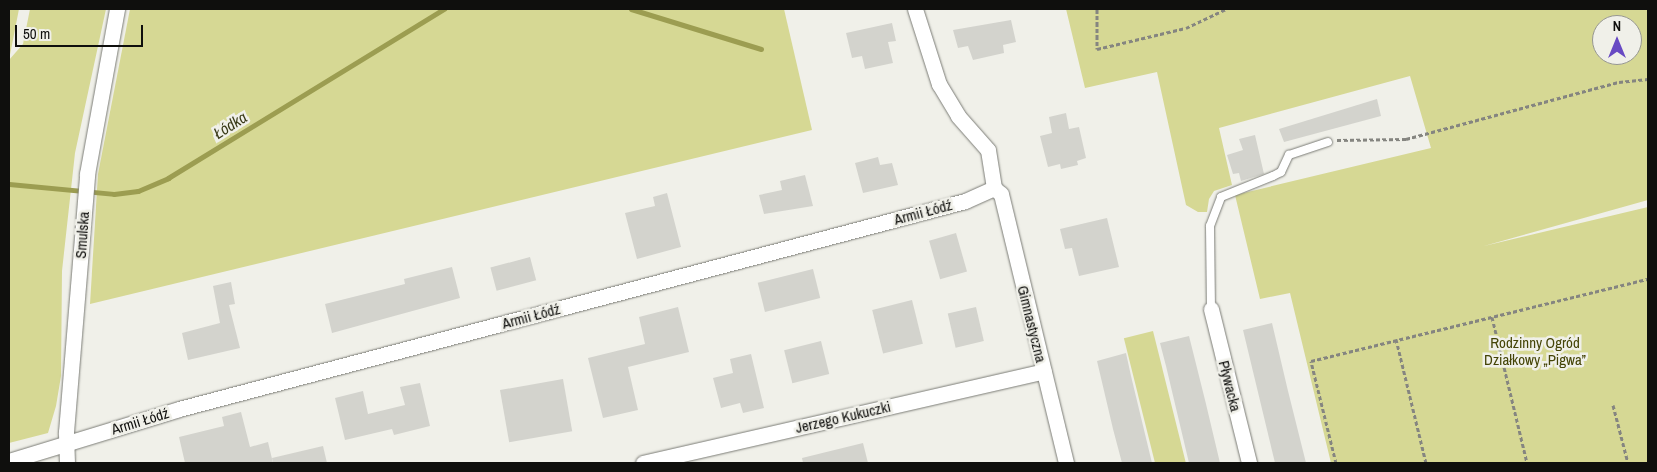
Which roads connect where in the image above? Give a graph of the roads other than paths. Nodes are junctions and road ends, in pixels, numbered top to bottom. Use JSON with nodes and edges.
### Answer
{"nodes":[{"id":1,"x":117,"y":9,"type":"edge"},
{"id":2,"x":915,"y":9,"type":"edge"},
{"id":3,"x":1328,"y":142,"type":"road end"},
{"id":4,"x":994,"y":188,"type":"junction"},
{"id":5,"x":1211,"y":309,"type":"joint"},
{"id":6,"x":1044,"y":371,"type":"junction"},
{"id":7,"x":68,"y":443,"type":"junction"},
{"id":8,"x":9,"y":461,"type":"edge"},
{"id":9,"x":67,"y":463,"type":"edge"},
{"id":10,"x":643,"y":463,"type":"edge"},
{"id":11,"x":1066,"y":463,"type":"edge"},
{"id":12,"x":1249,"y":463,"type":"edge"}],
"edges":[{"from":1,"to":7,"type":"street","name":"Smulska"},
{"from":2,"to":4,"type":"street","name":"Gimnastyczna"},
{"from":3,"to":5,"type":"lane"},
{"from":4,"to":6,"type":"street","name":"Gimnastyczna"},
{"from":4,"to":7,"type":"street","name":"Armii Łódź"},
{"from":5,"to":12,"type":"street","name":"Pływacka"},
{"from":6,"to":10,"type":"street","name":"Jerzego Kukuczki"},
{"from":6,"to":11,"type":"street","name":"Gimnastyczna"},
{"from":7,"to":8,"type":"street","name":"Armii Łódź"},
{"from":7,"to":9,"type":"street","name":"Smulska"}]}
